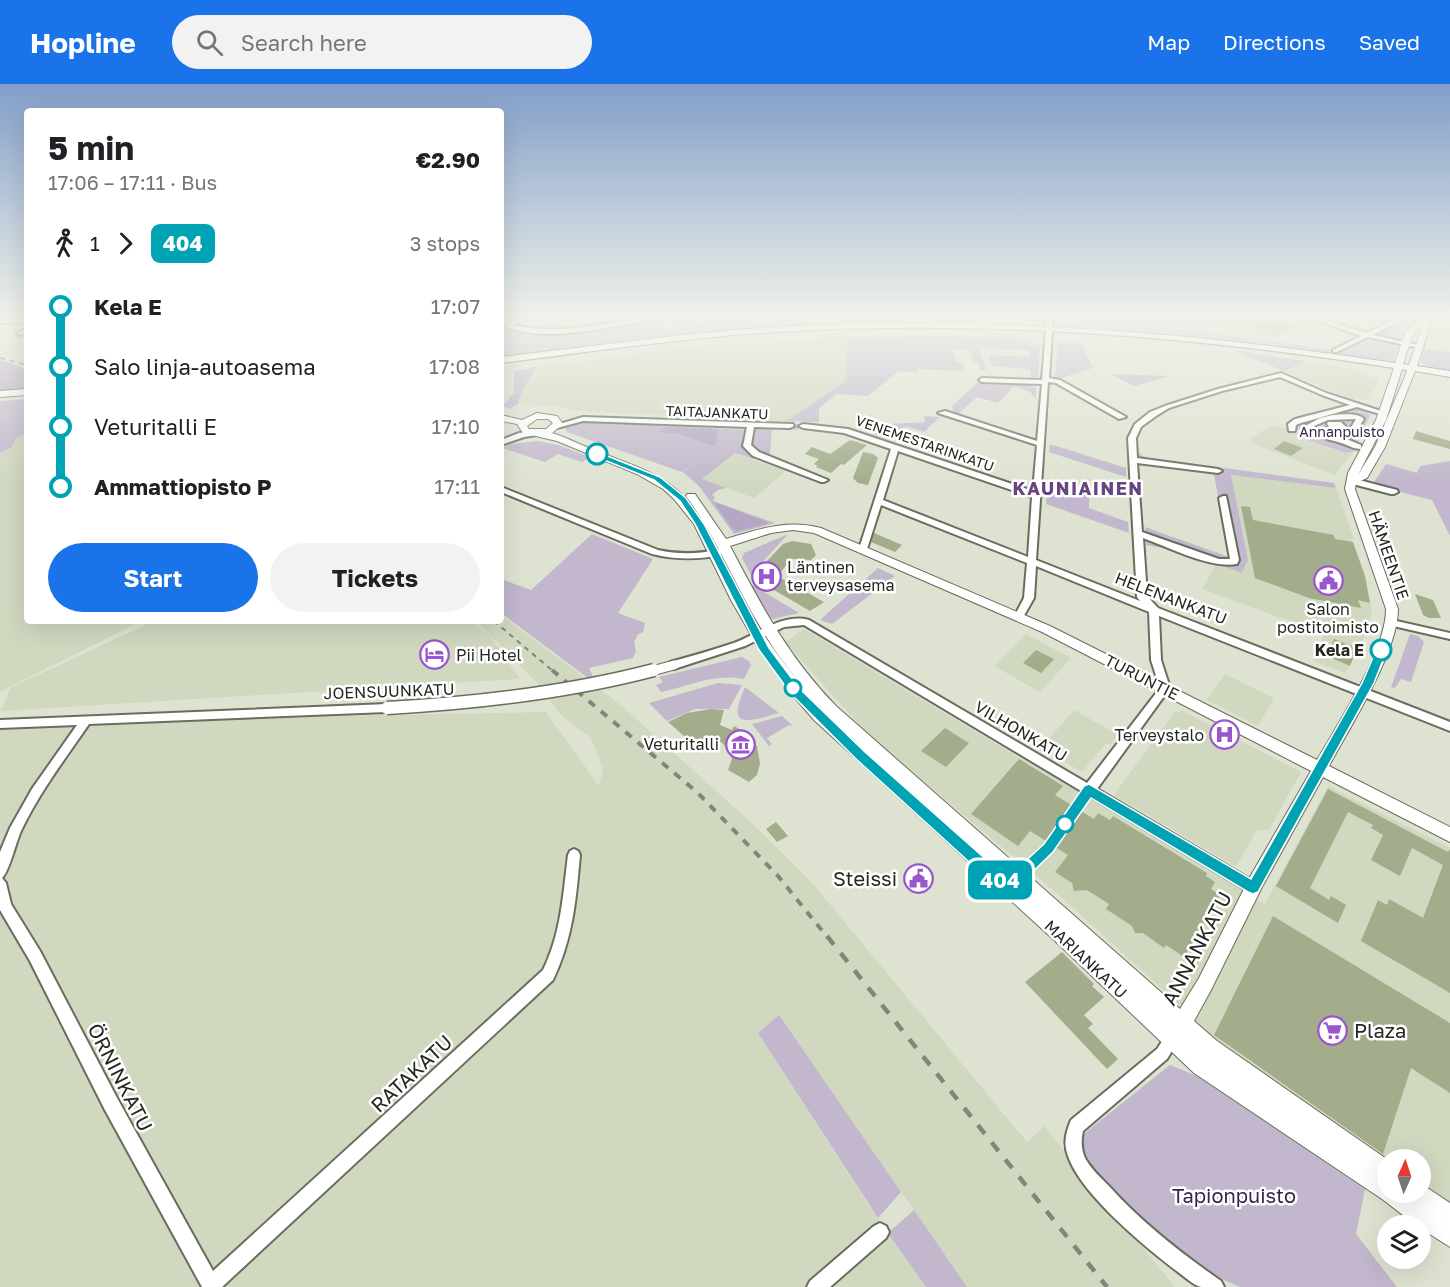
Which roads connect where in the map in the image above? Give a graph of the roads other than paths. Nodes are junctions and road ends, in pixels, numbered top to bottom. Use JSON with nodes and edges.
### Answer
{"nodes":[{"id":1,"x":1045,"y":372,"type":"edge"},
{"id":2,"x":1384,"y":372,"type":"edge"},
{"id":3,"x":1397,"y":372,"type":"edge"},
{"id":4,"x":1411,"y":372,"type":"edge"},
{"id":5,"x":1426,"y":372,"type":"edge"},
{"id":6,"x":1450,"y":376,"type":"edge"},
{"id":7,"x":982,"y":380,"type":"dead end"},
{"id":8,"x":1044,"y":381,"type":"junction"},
{"id":9,"x":1393,"y":384,"type":"junction"},
{"id":10,"x":24,"y":392,"type":"edge"},
{"id":11,"x":0,"y":394,"type":"edge"},
{"id":12,"x":1356,"y":405,"type":"junction"},
{"id":13,"x":504,"y":411,"type":"edge"},
{"id":14,"x":942,"y":412,"type":"dead end"},
{"id":15,"x":1383,"y":413,"type":"junction"},
{"id":16,"x":538,"y":416,"type":"junction"},
{"id":17,"x":549,"y":416,"type":"junction"},
{"id":18,"x":1122,"y":417,"type":"dead end"},
{"id":19,"x":504,"y":419,"type":"edge"},
{"id":20,"x":607,"y":419,"type":"junction"},
{"id":21,"x":751,"y":425,"type":"junction"},
{"id":22,"x":523,"y":426,"type":"junction"},
{"id":23,"x":556,"y":426,"type":"junction"},
{"id":24,"x":790,"y":426,"type":"dead end"},
{"id":25,"x":803,"y":426,"type":"dead end"},
{"id":26,"x":1309,"y":426,"type":"junction"},
{"id":27,"x":1336,"y":428,"type":"junction"},
{"id":28,"x":1292,"y":429,"type":"dead end"},
{"id":29,"x":1355,"y":429,"type":"junction"},
{"id":30,"x":537,"y":433,"type":"junction"},
{"id":31,"x":1340,"y":438,"type":"junction"},
{"id":32,"x":504,"y":440,"type":"edge"},
{"id":33,"x":504,"y":441,"type":"edge"},
{"id":34,"x":1040,"y":444,"type":"junction"},
{"id":35,"x":895,"y":447,"type":"junction"},
{"id":36,"x":1358,"y":447,"type":"dead end"},
{"id":37,"x":1132,"y":460,"type":"junction"},
{"id":38,"x":1218,"y":471,"type":"dead end"},
{"id":39,"x":824,"y":480,"type":"dead end"},
{"id":40,"x":1352,"y":481,"type":"junction"},
{"id":41,"x":504,"y":490,"type":"edge"},
{"id":42,"x":1394,"y":492,"type":"dead end"},
{"id":43,"x":1036,"y":495,"type":"junction"},
{"id":44,"x":1223,"y":498,"type":"dead end"},
{"id":45,"x":879,"y":501,"type":"junction"},
{"id":46,"x":1137,"y":533,"type":"junction"},
{"id":47,"x":718,"y":549,"type":"junction"},
{"id":48,"x":863,"y":549,"type":"junction"},
{"id":49,"x":1032,"y":562,"type":"junction"},
{"id":50,"x":1154,"y":609,"type":"junction"},
{"id":51,"x":1019,"y":617,"type":"junction"},
{"id":52,"x":1392,"y":622,"type":"junction"},
{"id":53,"x":763,"y":633,"type":"junction"},
{"id":54,"x":1450,"y":636,"type":"edge"},
{"id":55,"x":1156,"y":660,"type":"junction"},
{"id":56,"x":1146,"y":679,"type":"junction"},
{"id":57,"x":1165,"y":688,"type":"junction"},
{"id":58,"x":1363,"y":691,"type":"junction"},
{"id":59,"x":86,"y":720,"type":"junction"},
{"id":60,"x":0,"y":724,"type":"edge"},
{"id":61,"x":1450,"y":726,"type":"edge"},
{"id":62,"x":1320,"y":768,"type":"junction"},
{"id":63,"x":1089,"y":790,"type":"junction"},
{"id":64,"x":1450,"y":835,"type":"edge"},
{"id":65,"x":574,"y":855,"type":"dead end"},
{"id":66,"x":0,"y":873,"type":"edge"},
{"id":67,"x":0,"y":883,"type":"edge"},
{"id":68,"x":1253,"y":888,"type":"junction"},
{"id":69,"x":1177,"y":1031,"type":"junction"},
{"id":70,"x":1377,"y":1164,"type":"edge"},
{"id":71,"x":1377,"y":1184,"type":"edge"},
{"id":72,"x":1404,"y":1203,"type":"edge"},
{"id":73,"x":1431,"y":1203,"type":"edge"},
{"id":74,"x":1450,"y":1217,"type":"edge"},
{"id":75,"x":880,"y":1232,"type":"dead end"},
{"id":76,"x":1450,"y":1236,"type":"edge"},
{"id":77,"x":211,"y":1286,"type":"edge"},
{"id":78,"x":816,"y":1287,"type":"edge"},
{"id":79,"x":1215,"y":1287,"type":"edge"}],
"edges":[{"from":1,"to":8,"type":"street"},
{"from":2,"to":9,"type":"main road"},
{"from":3,"to":9,"type":"main road"},
{"from":4,"to":40,"type":"main road"},
{"from":5,"to":6,"type":"main road"},
{"from":7,"to":8,"type":"street"},
{"from":8,"to":18,"type":"street"},
{"from":8,"to":34,"type":"street"},
{"from":9,"to":15,"type":"main road"},
{"from":10,"to":11,"type":"main road"},
{"from":12,"to":15,"type":"street"},
{"from":12,"to":28,"type":"street"},
{"from":12,"to":37,"type":"street"},
{"from":13,"to":16,"type":"main road"},
{"from":14,"to":34,"type":"street"},
{"from":15,"to":40,"type":"main road"},
{"from":16,"to":17,"type":"main road"},
{"from":16,"to":22,"type":"main road"},
{"from":17,"to":20,"type":"street","name":"TAITAJANKATU"},
{"from":17,"to":23,"type":"main road"},
{"from":19,"to":22,"type":"main road"},
{"from":20,"to":21,"type":"street","name":"TAITAJANKATU"},
{"from":20,"to":23,"type":"street","name":"TAITAJANKATU"},
{"from":21,"to":24,"type":"street","name":"TAITAJANKATU"},
{"from":21,"to":39,"type":"street"},
{"from":22,"to":30,"type":"main road","name":"MARIANKATU"},
{"from":22,"to":32,"type":"street"},
{"from":23,"to":30,"type":"main road"},
{"from":23,"to":47,"type":"main road","name":"MARIANKATU"},
{"from":25,"to":35,"type":"street","name":"VENEMESTARINKATU"},
{"from":26,"to":27,"type":"street"},
{"from":26,"to":29,"type":"street"},
{"from":26,"to":31,"type":"street"},
{"from":27,"to":29,"type":"street"},
{"from":27,"to":31,"type":"street"},
{"from":29,"to":31,"type":"street"},
{"from":30,"to":33,"type":"street"},
{"from":30,"to":47,"type":"main road","name":"MARIANKATU"},
{"from":31,"to":36,"type":"street"},
{"from":34,"to":43,"type":"street"},
{"from":35,"to":43,"type":"street","name":"VENEMESTARINKATU"},
{"from":35,"to":45,"type":"street"},
{"from":37,"to":38,"type":"street"},
{"from":37,"to":46,"type":"street"},
{"from":40,"to":42,"type":"street"},
{"from":40,"to":52,"type":"main road","name":"HÄMEENTIE"},
{"from":41,"to":47,"type":"street"},
{"from":43,"to":49,"type":"street"},
{"from":44,"to":46,"type":"street"},
{"from":45,"to":48,"type":"street"},
{"from":45,"to":49,"type":"street","name":"HELENANKATU"},
{"from":46,"to":50,"type":"street"},
{"from":47,"to":48,"type":"main road","name":"TURUNTIE"},
{"from":47,"to":53,"type":"main road","name":"MARIANKATU"},
{"from":48,"to":51,"type":"main road","name":"TURUNTIE"},
{"from":49,"to":50,"type":"street","name":"HELENANKATU"},
{"from":49,"to":51,"type":"street"},
{"from":50,"to":55,"type":"street"},
{"from":50,"to":58,"type":"street","name":"HELENANKATU"},
{"from":51,"to":56,"type":"main road","name":"TURUNTIE"},
{"from":52,"to":54,"type":"street"},
{"from":52,"to":58,"type":"main road","name":"HÄMEENTIE"},
{"from":53,"to":59,"type":"street","name":"JOENSUUNKATU","bridge":true},
{"from":53,"to":63,"type":"street","name":"VILHONKATU"},
{"from":53,"to":69,"type":"main road","name":"MARIANKATU"},
{"from":55,"to":56,"type":"street"},
{"from":55,"to":57,"type":"street"},
{"from":56,"to":57,"type":"main road","name":"TURUNTIE"},
{"from":57,"to":62,"type":"main road","name":"TURUNTIE"},
{"from":57,"to":63,"type":"street"},
{"from":58,"to":61,"type":"street","name":"HELENANKATU"},
{"from":58,"to":62,"type":"main road","name":"HÄMEENTIE"},
{"from":59,"to":60,"type":"street","name":"JOENSUUNKATU"},
{"from":59,"to":66,"type":"street"},
{"from":62,"to":64,"type":"main road","name":"TURUNTIE"},
{"from":62,"to":68,"type":"main road","name":"ANNANKATU"},
{"from":63,"to":68,"type":"street","name":"VILHONKATU"},
{"from":65,"to":77,"type":"street","name":"RATAKATU"},
{"from":67,"to":77,"type":"street","name":"ÖRNINKATU"},
{"from":68,"to":69,"type":"main road","name":"ANNANKATU"},
{"from":69,"to":70,"type":"main road","name":"MARIANKATU"},
{"from":69,"to":71,"type":"main road","name":"MARIANKATU"},
{"from":69,"to":79,"type":"street"},
{"from":72,"to":76,"type":"main road","name":"MARIANKATU"},
{"from":73,"to":74,"type":"main road"},
{"from":75,"to":78,"type":"street"}]}
